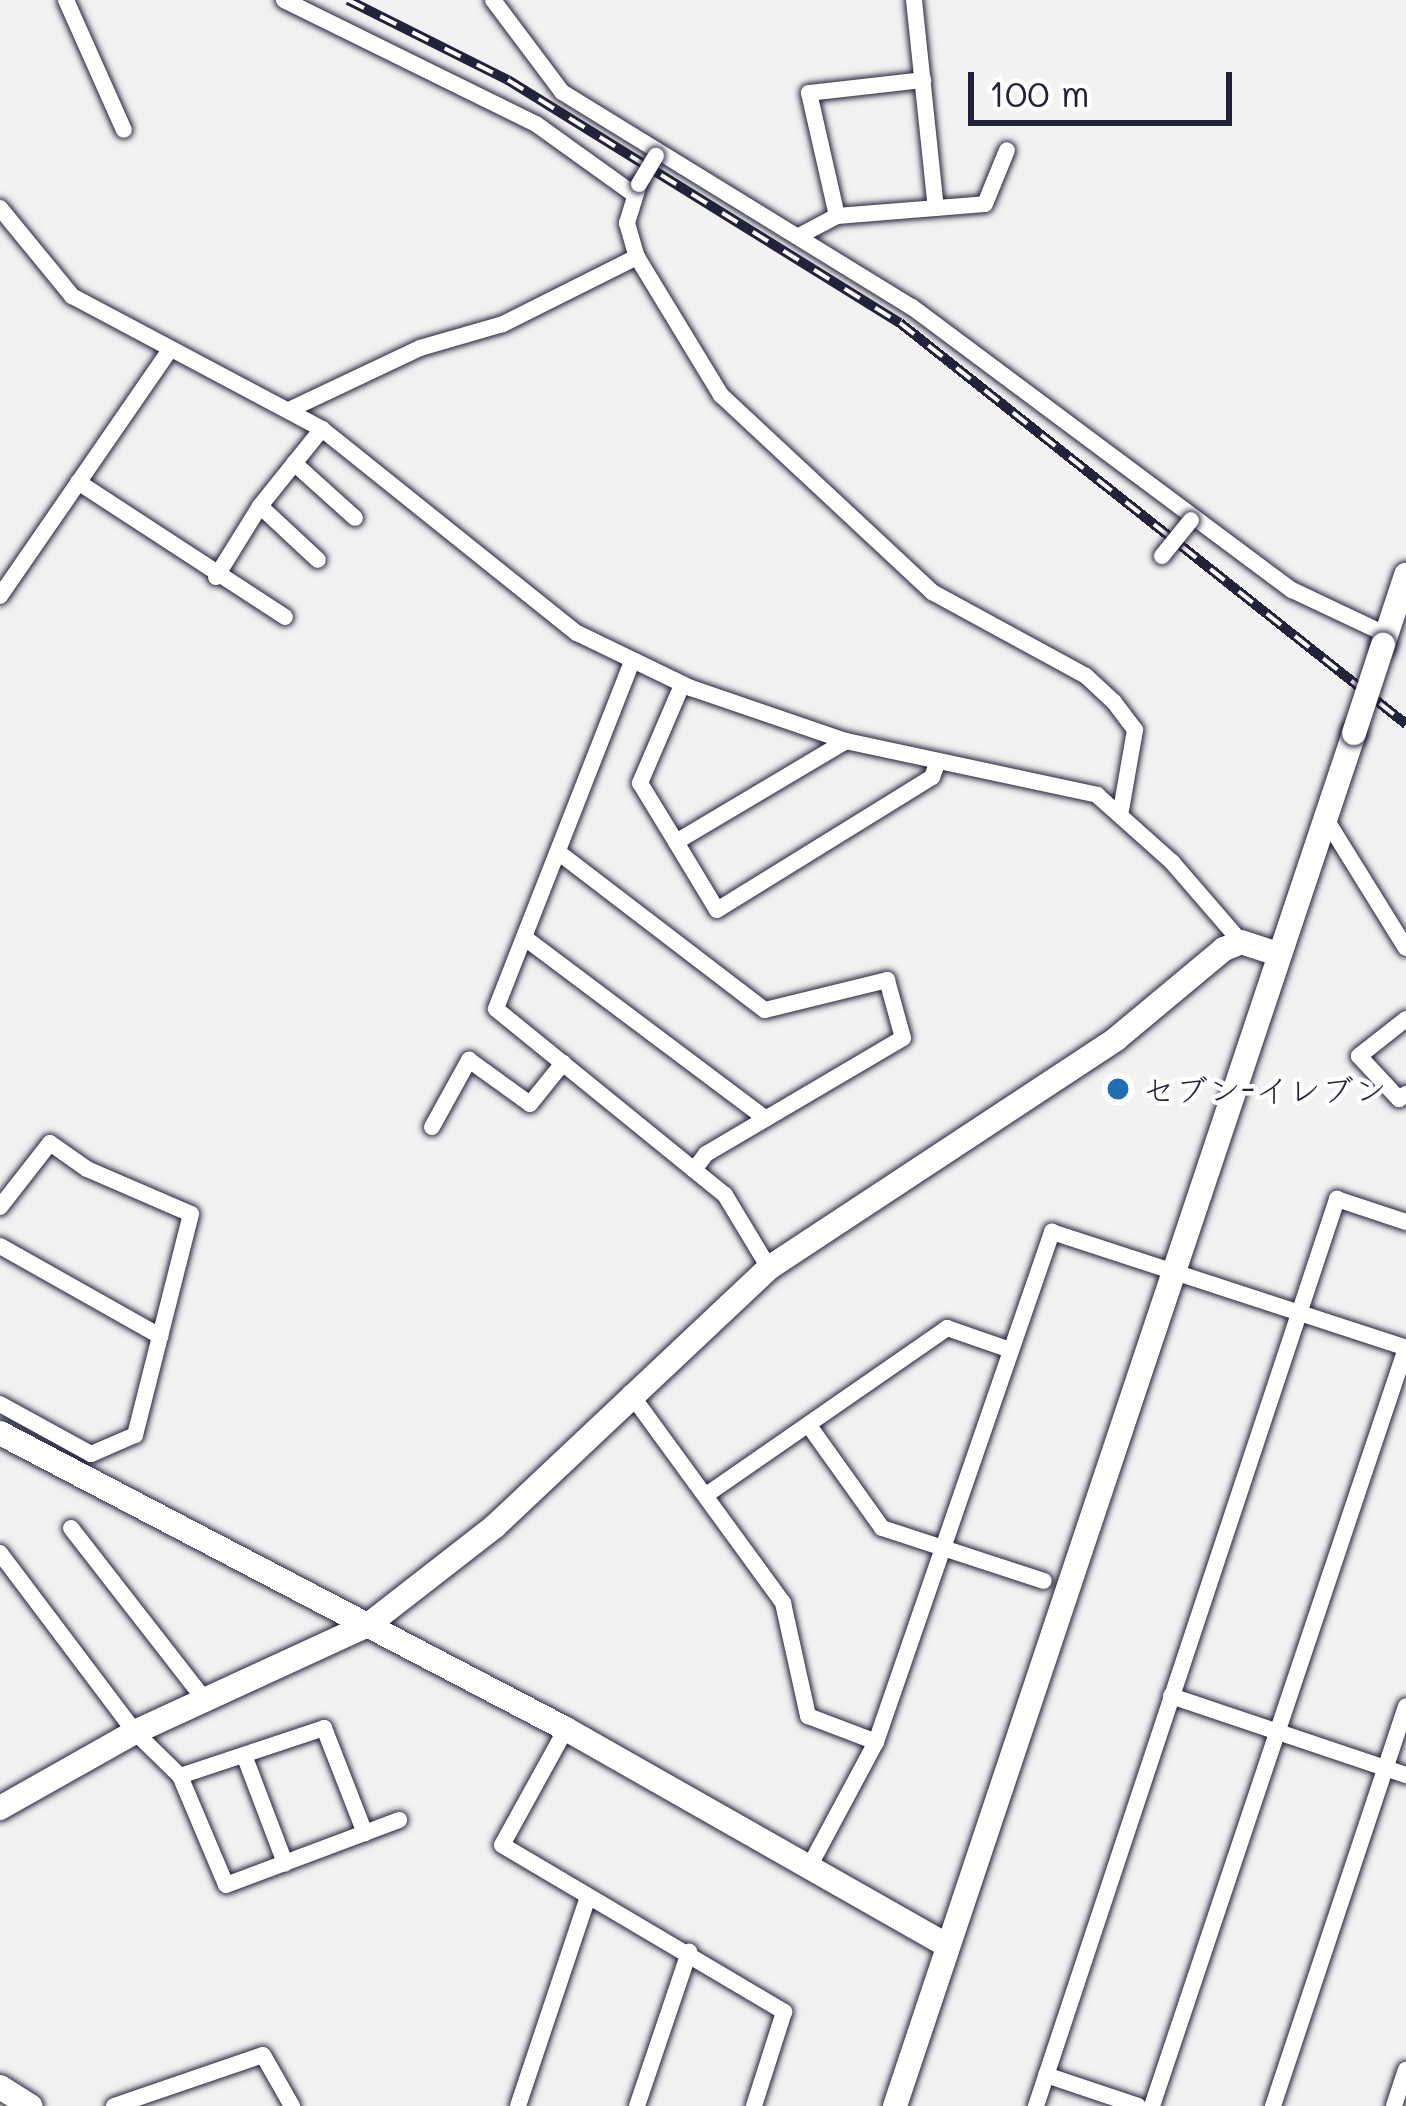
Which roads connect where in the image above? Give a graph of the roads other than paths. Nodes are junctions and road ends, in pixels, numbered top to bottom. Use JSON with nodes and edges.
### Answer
{"nodes":[{"id":1,"x":66,"y":0,"type":"edge"},
{"id":2,"x":284,"y":0,"type":"edge"},
{"id":3,"x":493,"y":0,"type":"edge"},
{"id":4,"x":914,"y":0,"type":"edge"},
{"id":5,"x":922,"y":80,"type":"junction"},
{"id":6,"x":124,"y":130,"type":"dead end"},
{"id":7,"x":1007,"y":150,"type":"dead end"},
{"id":8,"x":658,"y":153,"type":"junction"},
{"id":9,"x":636,"y":189,"type":"junction"},
{"id":10,"x":0,"y":208,"type":"edge"},
{"id":11,"x":936,"y":208,"type":"junction"},
{"id":12,"x":837,"y":216,"type":"junction"},
{"id":13,"x":799,"y":236,"type":"junction"},
{"id":14,"x":637,"y":257,"type":"junction"},
{"id":15,"x":169,"y":351,"type":"junction"},
{"id":16,"x":289,"y":410,"type":"junction"},
{"id":17,"x":322,"y":430,"type":"junction"},
{"id":18,"x":294,"y":463,"type":"junction"},
{"id":19,"x":78,"y":482,"type":"junction"},
{"id":20,"x":260,"y":506,"type":"junction"},
{"id":21,"x":355,"y":518,"type":"dead end"},
{"id":22,"x":1191,"y":520,"type":"junction"},
{"id":23,"x":1162,"y":556,"type":"dead end"},
{"id":24,"x":318,"y":560,"type":"dead end"},
{"id":25,"x":1406,"y":575,"type":"edge"},
{"id":26,"x":216,"y":577,"type":"junction"},
{"id":27,"x":0,"y":596,"type":"edge"},
{"id":28,"x":285,"y":616,"type":"dead end"},
{"id":29,"x":1392,"y":641,"type":"edge"},
{"id":30,"x":631,"y":664,"type":"junction"},
{"id":31,"x":682,"y":685,"type":"junction"},
{"id":32,"x":846,"y":741,"type":"junction"},
{"id":33,"x":938,"y":760,"type":"junction"},
{"id":34,"x":1121,"y":810,"type":"junction"},
{"id":35,"x":1324,"y":816,"type":"junction"},
{"id":36,"x":676,"y":842,"type":"junction"},
{"id":37,"x":558,"y":852,"type":"junction"},
{"id":38,"x":525,"y":938,"type":"junction"},
{"id":39,"x":1241,"y":942,"type":"junction"},
{"id":40,"x":1406,"y":948,"type":"edge"},
{"id":41,"x":1274,"y":953,"type":"junction"},
{"id":42,"x":1406,"y":1019,"type":"edge"},
{"id":43,"x":563,"y":1063,"type":"junction"},
{"id":44,"x":1406,"y":1094,"type":"edge"},
{"id":45,"x":766,"y":1118,"type":"junction"},
{"id":46,"x":432,"y":1127,"type":"dead end"},
{"id":47,"x":694,"y":1170,"type":"junction"},
{"id":48,"x":0,"y":1207,"type":"edge"},
{"id":49,"x":1403,"y":1218,"type":"edge"},
{"id":50,"x":0,"y":1246,"type":"edge"},
{"id":51,"x":769,"y":1268,"type":"junction"},
{"id":52,"x":1174,"y":1272,"type":"junction"},
{"id":53,"x":1297,"y":1310,"type":"junction"},
{"id":54,"x":160,"y":1336,"type":"junction"},
{"id":55,"x":1406,"y":1348,"type":"edge"},
{"id":56,"x":1010,"y":1350,"type":"junction"},
{"id":57,"x":630,"y":1394,"type":"junction"},
{"id":58,"x":0,"y":1404,"type":"edge"},
{"id":59,"x":809,"y":1427,"type":"junction"},
{"id":60,"x":0,"y":1433,"type":"edge"},
{"id":61,"x":709,"y":1493,"type":"junction"},
{"id":62,"x":71,"y":1528,"type":"dead end"},
{"id":63,"x":939,"y":1546,"type":"junction"},
{"id":64,"x":0,"y":1553,"type":"edge"},
{"id":65,"x":1044,"y":1581,"type":"dead end"},
{"id":66,"x":368,"y":1625,"type":"junction"},
{"id":67,"x":1171,"y":1696,"type":"junction"},
{"id":68,"x":204,"y":1699,"type":"junction"},
{"id":69,"x":1406,"y":1707,"type":"edge"},
{"id":70,"x":566,"y":1729,"type":"junction"},
{"id":71,"x":135,"y":1732,"type":"junction"},
{"id":72,"x":1277,"y":1734,"type":"junction"},
{"id":73,"x":876,"y":1742,"type":"junction"},
{"id":74,"x":244,"y":1755,"type":"junction"},
{"id":75,"x":1385,"y":1768,"type":"junction"},
{"id":76,"x":1406,"y":1775,"type":"edge"},
{"id":77,"x":180,"y":1776,"type":"junction"},
{"id":78,"x":0,"y":1808,"type":"edge"},
{"id":79,"x":399,"y":1820,"type":"dead end"},
{"id":80,"x":365,"y":1833,"type":"junction"},
{"id":81,"x":285,"y":1863,"type":"junction"},
{"id":82,"x":808,"y":1869,"type":"junction"},
{"id":83,"x":588,"y":1897,"type":"junction"},
{"id":84,"x":948,"y":1946,"type":"junction"},
{"id":85,"x":689,"y":1952,"type":"junction"},
{"id":86,"x":1406,"y":2070,"type":"edge"},
{"id":87,"x":1046,"y":2074,"type":"junction"},
{"id":88,"x":0,"y":2087,"type":"edge"},
{"id":89,"x":31,"y":2106,"type":"edge"},
{"id":90,"x":114,"y":2106,"type":"edge"},
{"id":91,"x":292,"y":2106,"type":"edge"},
{"id":92,"x":518,"y":2106,"type":"edge"},
{"id":93,"x":637,"y":2106,"type":"edge"},
{"id":94,"x":754,"y":2106,"type":"edge"},
{"id":95,"x":895,"y":2106,"type":"edge"},
{"id":96,"x":1036,"y":2106,"type":"edge"},
{"id":97,"x":1138,"y":2106,"type":"edge"},
{"id":98,"x":1152,"y":2106,"type":"edge"},
{"id":99,"x":1273,"y":2106,"type":"edge"},
{"id":100,"x":1394,"y":2106,"type":"edge"}],
"edges":[{"from":1,"to":6,"type":"street"},
{"from":2,"to":9,"type":"street"},
{"from":3,"to":8,"type":"street"},
{"from":4,"to":5,"type":"street"},
{"from":5,"to":11,"type":"street"},
{"from":5,"to":12,"type":"street"},
{"from":7,"to":11,"type":"street"},
{"from":8,"to":9,"type":"street","bridge":true},
{"from":8,"to":13,"type":"street"},
{"from":9,"to":14,"type":"street"},
{"from":10,"to":15,"type":"street"},
{"from":11,"to":12,"type":"street"},
{"from":12,"to":13,"type":"street"},
{"from":13,"to":22,"type":"street"},
{"from":14,"to":16,"type":"street"},
{"from":14,"to":34,"type":"street"},
{"from":15,"to":16,"type":"street"},
{"from":15,"to":19,"type":"street"},
{"from":16,"to":17,"type":"street"},
{"from":17,"to":18,"type":"street"},
{"from":17,"to":30,"type":"street"},
{"from":18,"to":20,"type":"street"},
{"from":18,"to":21,"type":"street"},
{"from":19,"to":26,"type":"street"},
{"from":19,"to":27,"type":"street"},
{"from":20,"to":24,"type":"street"},
{"from":20,"to":26,"type":"street"},
{"from":22,"to":23,"type":"street","bridge":true},
{"from":22,"to":29,"type":"street"},
{"from":25,"to":29,"type":"street"},
{"from":26,"to":28,"type":"street"},
{"from":29,"to":35,"type":"street","bridge":true},
{"from":30,"to":31,"type":"street"},
{"from":30,"to":37,"type":"street"},
{"from":31,"to":32,"type":"street"},
{"from":31,"to":36,"type":"street"},
{"from":32,"to":33,"type":"street"},
{"from":32,"to":36,"type":"street"},
{"from":33,"to":34,"type":"street"},
{"from":33,"to":36,"type":"street"},
{"from":34,"to":39,"type":"street"},
{"from":35,"to":40,"type":"street"},
{"from":35,"to":41,"type":"street"},
{"from":37,"to":38,"type":"street"},
{"from":37,"to":45,"type":"street"},
{"from":38,"to":43,"type":"street"},
{"from":38,"to":45,"type":"street"},
{"from":39,"to":41,"type":"street"},
{"from":39,"to":51,"type":"street"},
{"from":41,"to":52,"type":"street"},
{"from":42,"to":44,"type":"street"},
{"from":43,"to":46,"type":"street"},
{"from":43,"to":47,"type":"street"},
{"from":45,"to":47,"type":"street"},
{"from":47,"to":51,"type":"street"},
{"from":48,"to":54,"type":"street"},
{"from":49,"to":53,"type":"street"},
{"from":50,"to":54,"type":"street"},
{"from":51,"to":57,"type":"street"},
{"from":52,"to":53,"type":"street"},
{"from":52,"to":56,"type":"street"},
{"from":52,"to":84,"type":"street"},
{"from":53,"to":55,"type":"street"},
{"from":53,"to":67,"type":"street"},
{"from":54,"to":58,"type":"street"},
{"from":55,"to":72,"type":"street"},
{"from":56,"to":59,"type":"street"},
{"from":56,"to":63,"type":"street"},
{"from":57,"to":61,"type":"street"},
{"from":57,"to":66,"type":"street"},
{"from":59,"to":61,"type":"street"},
{"from":59,"to":63,"type":"street"},
{"from":60,"to":66,"type":"street"},
{"from":61,"to":73,"type":"street"},
{"from":62,"to":68,"type":"street"},
{"from":63,"to":65,"type":"street"},
{"from":63,"to":73,"type":"street"},
{"from":64,"to":71,"type":"street"},
{"from":66,"to":68,"type":"street"},
{"from":66,"to":70,"type":"street"},
{"from":67,"to":72,"type":"street"},
{"from":67,"to":87,"type":"street"},
{"from":68,"to":71,"type":"street"},
{"from":69,"to":75,"type":"street"},
{"from":70,"to":82,"type":"street"},
{"from":70,"to":83,"type":"street"},
{"from":71,"to":77,"type":"street"},
{"from":71,"to":78,"type":"street"},
{"from":72,"to":75,"type":"street"},
{"from":72,"to":98,"type":"street"},
{"from":73,"to":82,"type":"street"},
{"from":74,"to":77,"type":"street"},
{"from":74,"to":80,"type":"street"},
{"from":74,"to":81,"type":"street"},
{"from":75,"to":76,"type":"street"},
{"from":75,"to":99,"type":"street"},
{"from":77,"to":81,"type":"street"},
{"from":79,"to":80,"type":"street"},
{"from":80,"to":81,"type":"street"},
{"from":82,"to":84,"type":"street"},
{"from":83,"to":85,"type":"street"},
{"from":83,"to":92,"type":"street"},
{"from":84,"to":95,"type":"street"},
{"from":85,"to":93,"type":"street"},
{"from":85,"to":94,"type":"street"},
{"from":86,"to":100,"type":"street"},
{"from":87,"to":96,"type":"street"},
{"from":87,"to":97,"type":"street"},
{"from":88,"to":89,"type":"street"},
{"from":90,"to":91,"type":"street"}]}
